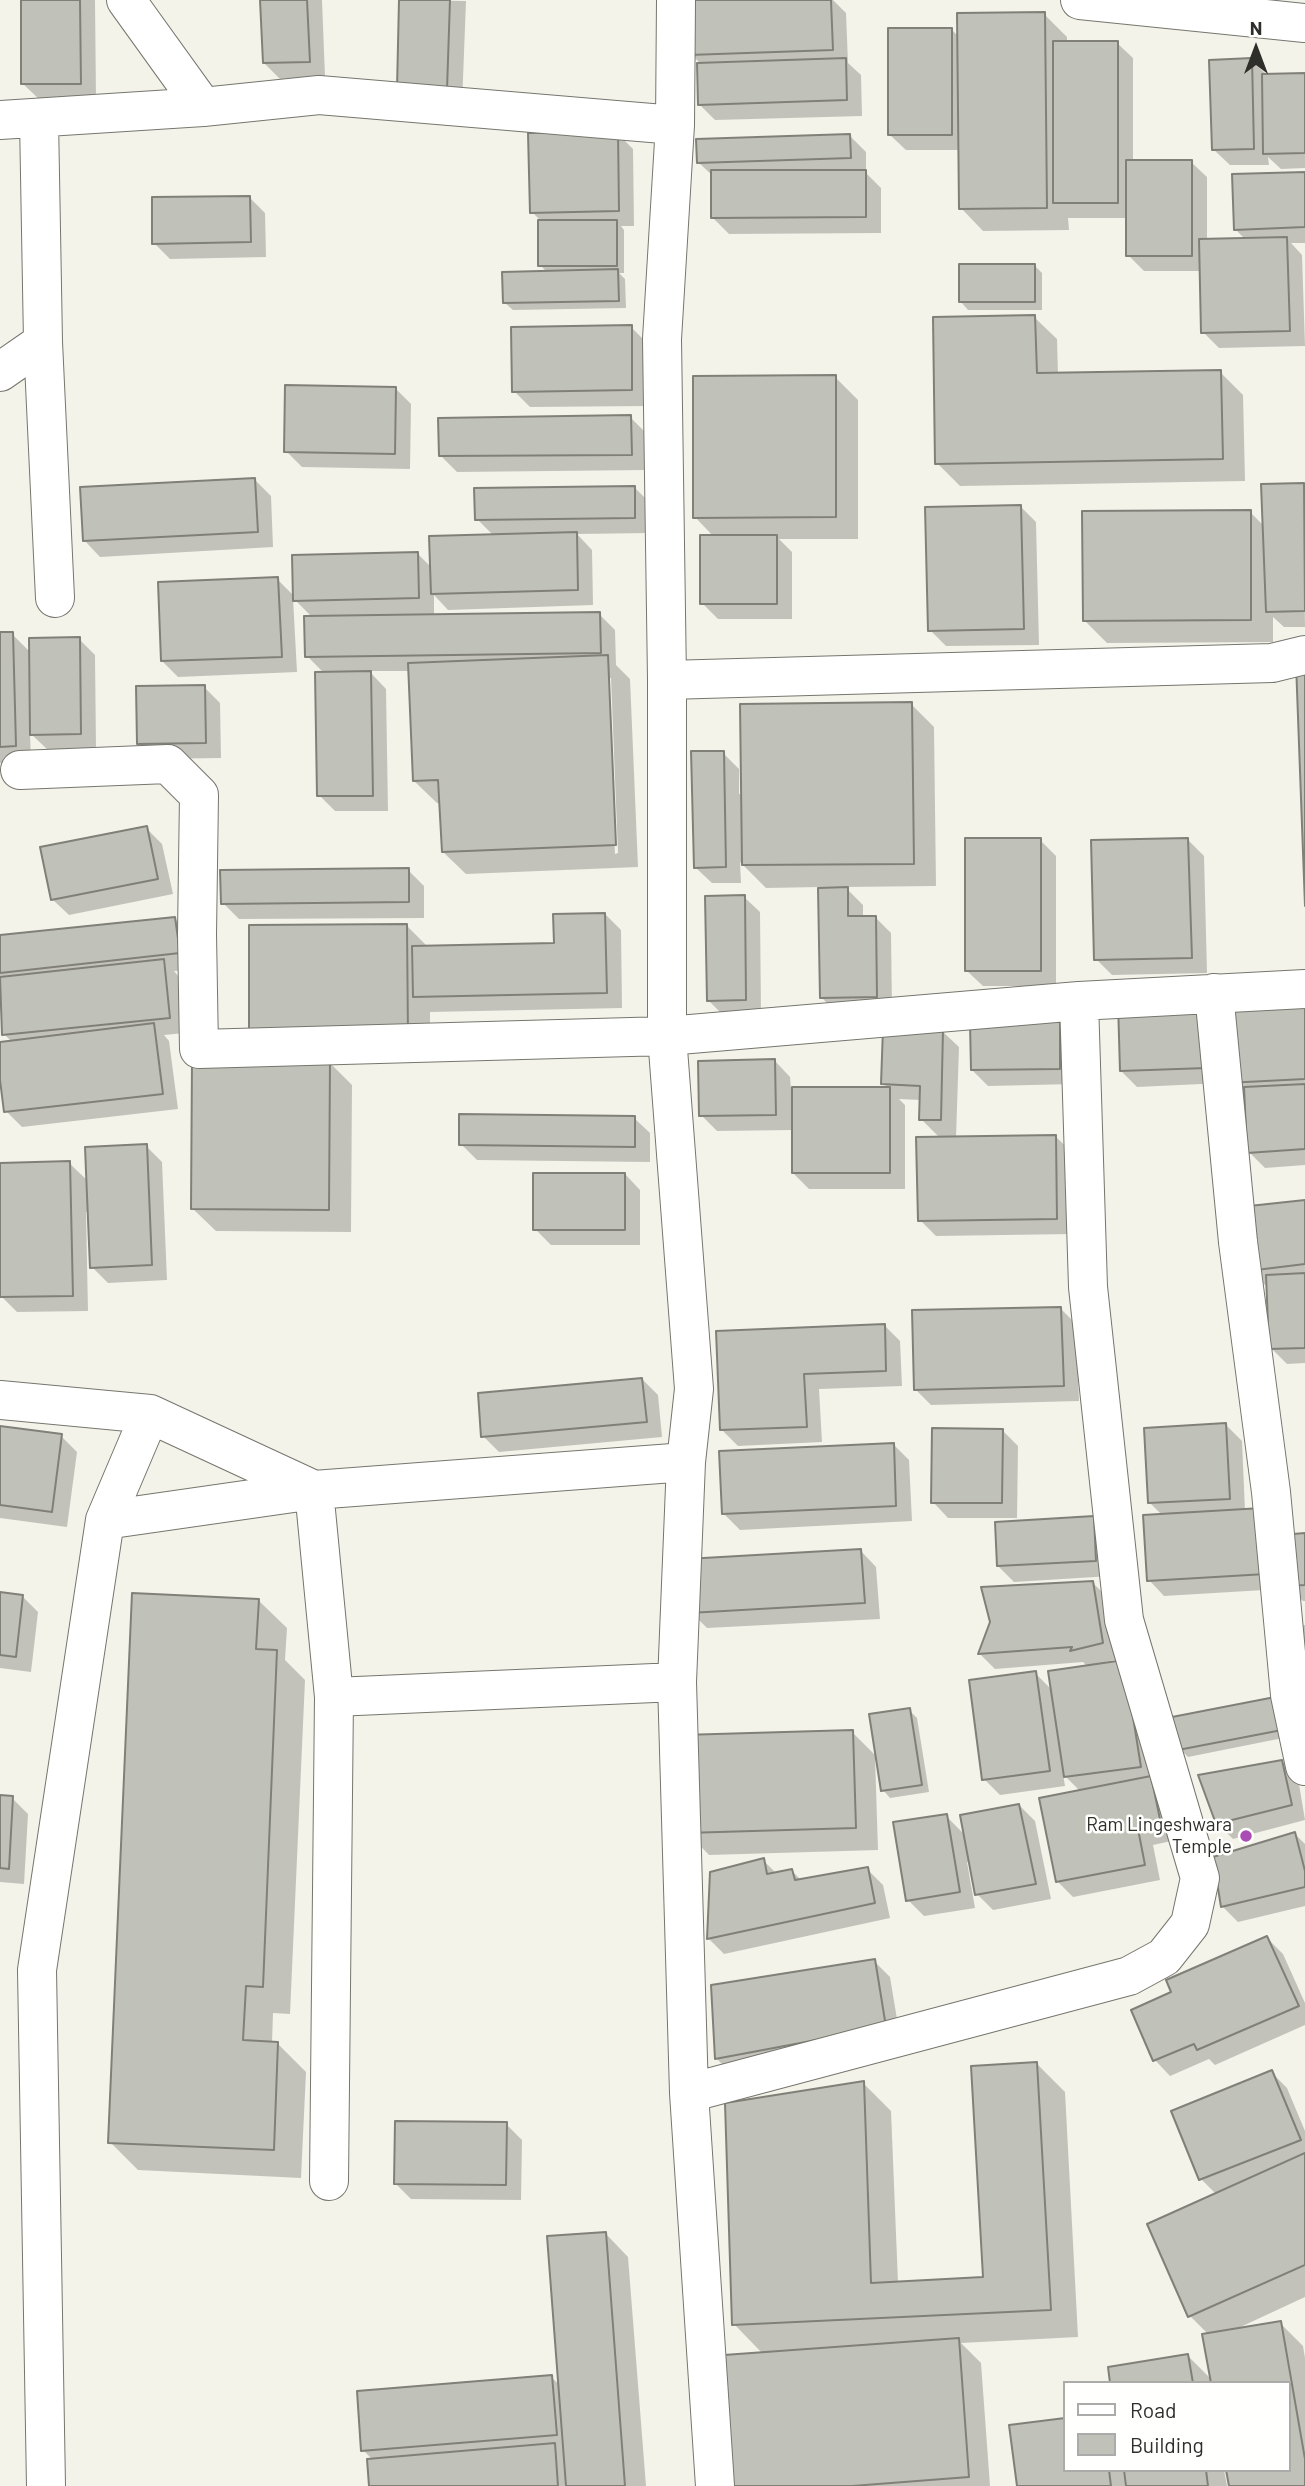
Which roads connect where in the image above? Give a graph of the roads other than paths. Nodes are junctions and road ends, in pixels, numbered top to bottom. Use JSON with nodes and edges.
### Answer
{"nodes":[{"id":1,"x":126,"y":0,"type":"edge"},
{"id":2,"x":676,"y":0,"type":"edge"},
{"id":3,"x":1080,"y":0,"type":"edge"},
{"id":4,"x":1305,"y":23,"type":"edge"},
{"id":5,"x":203,"y":107,"type":"junction"},
{"id":6,"x":39,"y":119,"type":"junction"},
{"id":7,"x":0,"y":120,"type":"edge"},
{"id":8,"x":675,"y":125,"type":"junction"},
{"id":9,"x":43,"y":342,"type":"junction"},
{"id":10,"x":0,"y":372,"type":"edge"},
{"id":11,"x":55,"y":598,"type":"dead end"},
{"id":12,"x":1305,"y":655,"type":"edge"},
{"id":13,"x":667,"y":680,"type":"junction"},
{"id":14,"x":20,"y":770,"type":"dead end"},
{"id":15,"x":1305,"y":989,"type":"edge"},
{"id":16,"x":1214,"y":993,"type":"junction"},
{"id":17,"x":1079,"y":1001,"type":"junction"},
{"id":18,"x":667,"y":1037,"type":"junction"},
{"id":19,"x":0,"y":1400,"type":"edge"},
{"id":20,"x":150,"y":1414,"type":"junction"},
{"id":21,"x":686,"y":1462,"type":"junction"},
{"id":22,"x":314,"y":1490,"type":"junction"},
{"id":23,"x":104,"y":1520,"type":"junction"},
{"id":24,"x":677,"y":1682,"type":"junction"},
{"id":25,"x":334,"y":1697,"type":"junction"},
{"id":26,"x":1305,"y":1766,"type":"edge"},
{"id":27,"x":688,"y":2093,"type":"junction"},
{"id":28,"x":329,"y":2181,"type":"dead end"},
{"id":29,"x":46,"y":2486,"type":"edge"},
{"id":30,"x":715,"y":2486,"type":"edge"}],
"edges":[{"from":1,"to":5,"type":"street"},
{"from":2,"to":8,"type":"street"},
{"from":3,"to":4,"type":"street"},
{"from":5,"to":6,"type":"street"},
{"from":5,"to":8,"type":"street"},
{"from":6,"to":7,"type":"street"},
{"from":6,"to":9,"type":"street"},
{"from":8,"to":13,"type":"street"},
{"from":9,"to":10,"type":"street"},
{"from":9,"to":11,"type":"street"},
{"from":12,"to":13,"type":"street"},
{"from":13,"to":18,"type":"street"},
{"from":14,"to":18,"type":"street"},
{"from":15,"to":16,"type":"street"},
{"from":16,"to":17,"type":"street"},
{"from":16,"to":26,"type":"street"},
{"from":17,"to":18,"type":"street"},
{"from":17,"to":27,"type":"street"},
{"from":18,"to":21,"type":"street"},
{"from":19,"to":20,"type":"street"},
{"from":20,"to":22,"type":"street"},
{"from":20,"to":23,"type":"street"},
{"from":21,"to":22,"type":"street"},
{"from":21,"to":24,"type":"street"},
{"from":22,"to":23,"type":"street"},
{"from":22,"to":25,"type":"street"},
{"from":23,"to":29,"type":"street"},
{"from":24,"to":25,"type":"street"},
{"from":24,"to":27,"type":"street"},
{"from":25,"to":28,"type":"street"},
{"from":27,"to":30,"type":"street"}]}
